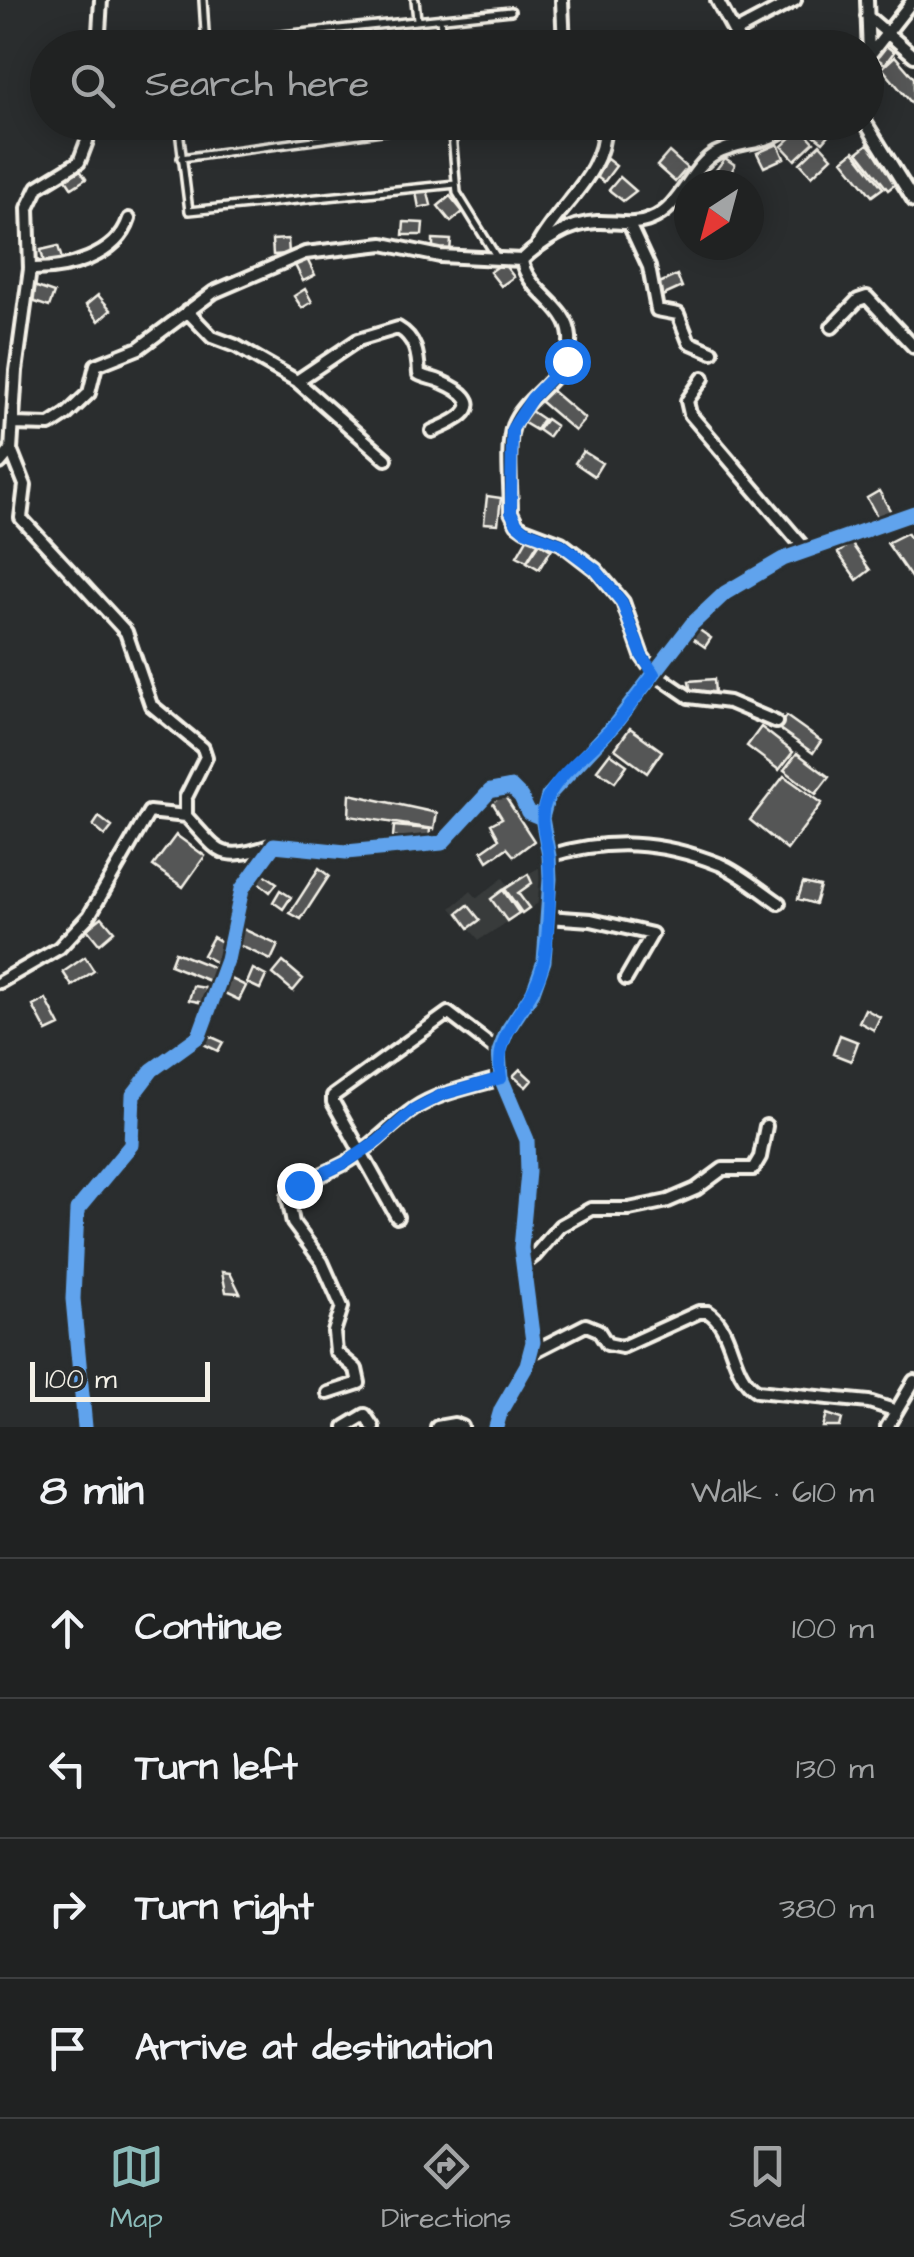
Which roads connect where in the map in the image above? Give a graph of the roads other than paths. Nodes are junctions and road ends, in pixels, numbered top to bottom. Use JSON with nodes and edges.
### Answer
{"nodes":[{"id":1,"x":102,"y":0,"type":"edge"},
{"id":2,"x":203,"y":0,"type":"edge"},
{"id":3,"x":415,"y":0,"type":"edge"},
{"id":4,"x":562,"y":0,"type":"edge"},
{"id":5,"x":717,"y":0,"type":"edge"},
{"id":6,"x":795,"y":0,"type":"edge"},
{"id":7,"x":867,"y":0,"type":"edge"},
{"id":8,"x":912,"y":0,"type":"edge"},
{"id":9,"x":510,"y":11,"type":"dead end"},
{"id":10,"x":867,"y":16,"type":"junction"},
{"id":11,"x":440,"y":18,"type":"junction"},
{"id":12,"x":417,"y":20,"type":"junction"},
{"id":13,"x":100,"y":30,"type":"edge"},
{"id":14,"x":205,"y":30,"type":"edge"},
{"id":15,"x":333,"y":30,"type":"edge"},
{"id":16,"x":441,"y":30,"type":"edge"},
{"id":17,"x":563,"y":30,"type":"edge"},
{"id":18,"x":734,"y":30,"type":"edge"},
{"id":19,"x":739,"y":30,"type":"edge"},
{"id":20,"x":867,"y":30,"type":"edge"},
{"id":21,"x":888,"y":32,"type":"junction"},
{"id":22,"x":884,"y":37,"type":"edge"},
{"id":23,"x":914,"y":56,"type":"edge"},
{"id":24,"x":86,"y":140,"type":"edge"},
{"id":25,"x":180,"y":140,"type":"edge"},
{"id":26,"x":316,"y":140,"type":"edge"},
{"id":27,"x":451,"y":140,"type":"edge"},
{"id":28,"x":604,"y":140,"type":"edge"},
{"id":29,"x":767,"y":140,"type":"edge"},
{"id":30,"x":875,"y":140,"type":"edge"},
{"id":31,"x":182,"y":158,"type":"junction"},
{"id":32,"x":456,"y":184,"type":"junction"},
{"id":33,"x":914,"y":201,"type":"edge"},
{"id":34,"x":128,"y":220,"type":"dead end"},
{"id":35,"x":629,"y":224,"type":"junction"},
{"id":36,"x":538,"y":245,"type":"junction"},
{"id":37,"x":497,"y":259,"type":"junction"},
{"id":38,"x":522,"y":260,"type":"junction"},
{"id":39,"x":30,"y":269,"type":"junction"},
{"id":40,"x":187,"y":311,"type":"junction"},
{"id":41,"x":832,"y":327,"type":"dead end"},
{"id":42,"x":914,"y":347,"type":"edge"},
{"id":43,"x":712,"y":352,"type":"dead end"},
{"id":44,"x":703,"y":378,"type":"dead end"},
{"id":45,"x":297,"y":380,"type":"junction"},
{"id":46,"x":14,"y":424,"type":"junction"},
{"id":47,"x":432,"y":431,"type":"dead end"},
{"id":48,"x":10,"y":450,"type":"junction"},
{"id":49,"x":386,"y":460,"type":"dead end"},
{"id":50,"x":0,"y":464,"type":"edge"},
{"id":51,"x":914,"y":513,"type":"edge"},
{"id":52,"x":806,"y":550,"type":"junction"},
{"id":53,"x":654,"y":674,"type":"junction"},
{"id":54,"x":776,"y":722,"type":"dead end"},
{"id":55,"x":186,"y":816,"type":"junction"},
{"id":56,"x":542,"y":818,"type":"junction"},
{"id":57,"x":274,"y":845,"type":"junction"},
{"id":58,"x":549,"y":856,"type":"junction"},
{"id":59,"x":779,"y":903,"type":"dead end"},
{"id":60,"x":546,"y":917,"type":"junction"},
{"id":61,"x":626,"y":979,"type":"dead end"},
{"id":62,"x":0,"y":982,"type":"edge"},
{"id":63,"x":499,"y":1052,"type":"junction"},
{"id":64,"x":501,"y":1078,"type":"junction"},
{"id":65,"x":766,"y":1126,"type":"dead end"},
{"id":66,"x":359,"y":1154,"type":"junction"},
{"id":67,"x":397,"y":1218,"type":"dead end"},
{"id":68,"x":522,"y":1265,"type":"junction"},
{"id":69,"x":532,"y":1353,"type":"junction"},
{"id":70,"x":914,"y":1381,"type":"edge"},
{"id":71,"x":328,"y":1393,"type":"dead end"},
{"id":72,"x":894,"y":1410,"type":"junction"},
{"id":73,"x":86,"y":1427,"type":"edge"},
{"id":74,"x":345,"y":1427,"type":"edge"},
{"id":75,"x":373,"y":1427,"type":"edge"},
{"id":76,"x":437,"y":1427,"type":"edge"},
{"id":77,"x":462,"y":1427,"type":"edge"},
{"id":78,"x":496,"y":1427,"type":"edge"},
{"id":79,"x":887,"y":1427,"type":"edge"}],
"edges":[{"from":1,"to":13,"type":"street"},
{"from":2,"to":14,"type":"lane"},
{"from":3,"to":12,"type":"lane"},
{"from":4,"to":17,"type":"street"},
{"from":5,"to":18,"type":"street"},
{"from":6,"to":19,"type":"street"},
{"from":7,"to":10,"type":"street"},
{"from":8,"to":21,"type":"street"},
{"from":9,"to":11,"type":"lane"},
{"from":10,"to":20,"type":"street"},
{"from":10,"to":21,"type":"street"},
{"from":11,"to":12,"type":"lane"},
{"from":11,"to":16,"type":"lane"},
{"from":12,"to":15,"type":"lane"},
{"from":21,"to":22,"type":"street"},
{"from":21,"to":23,"type":"street"},
{"from":24,"to":39,"type":"street"},
{"from":25,"to":31,"type":"lane"},
{"from":26,"to":31,"type":"lane"},
{"from":27,"to":32,"type":"lane"},
{"from":28,"to":36,"type":"street"},
{"from":29,"to":35,"type":"street"},
{"from":30,"to":33,"type":"street"},
{"from":31,"to":32,"type":"lane"},
{"from":32,"to":37,"type":"lane"},
{"from":34,"to":39,"type":"street"},
{"from":35,"to":36,"type":"street"},
{"from":35,"to":43,"type":"street"},
{"from":36,"to":38,"type":"street"},
{"from":37,"to":38,"type":"street"},
{"from":37,"to":40,"type":"street"},
{"from":38,"to":53,"type":"street"},
{"from":39,"to":46,"type":"street"},
{"from":40,"to":45,"type":"street"},
{"from":40,"to":46,"type":"street"},
{"from":41,"to":42,"type":"street"},
{"from":44,"to":52,"type":"street"},
{"from":45,"to":47,"type":"street"},
{"from":45,"to":49,"type":"street"},
{"from":46,"to":48,"type":"street"},
{"from":48,"to":50,"type":"street"},
{"from":48,"to":55,"type":"street"},
{"from":51,"to":52,"type":"street"},
{"from":52,"to":53,"type":"street"},
{"from":53,"to":54,"type":"street"},
{"from":53,"to":56,"type":"street"},
{"from":55,"to":57,"type":"street"},
{"from":55,"to":62,"type":"street"},
{"from":56,"to":57,"type":"street"},
{"from":56,"to":58,"type":"street"},
{"from":57,"to":73,"type":"street"},
{"from":58,"to":59,"type":"street"},
{"from":58,"to":60,"type":"street"},
{"from":60,"to":61,"type":"street"},
{"from":60,"to":63,"type":"street"},
{"from":63,"to":64,"type":"street"},
{"from":63,"to":66,"type":"street"},
{"from":64,"to":66,"type":"street"},
{"from":64,"to":68,"type":"street"},
{"from":65,"to":68,"type":"street"},
{"from":66,"to":67,"type":"street"},
{"from":66,"to":71,"type":"street"},
{"from":68,"to":69,"type":"street"},
{"from":69,"to":72,"type":"street"},
{"from":69,"to":78,"type":"street"},
{"from":70,"to":72,"type":"street"},
{"from":72,"to":79,"type":"street"},
{"from":74,"to":75,"type":"street"},
{"from":76,"to":77,"type":"street"}]}
